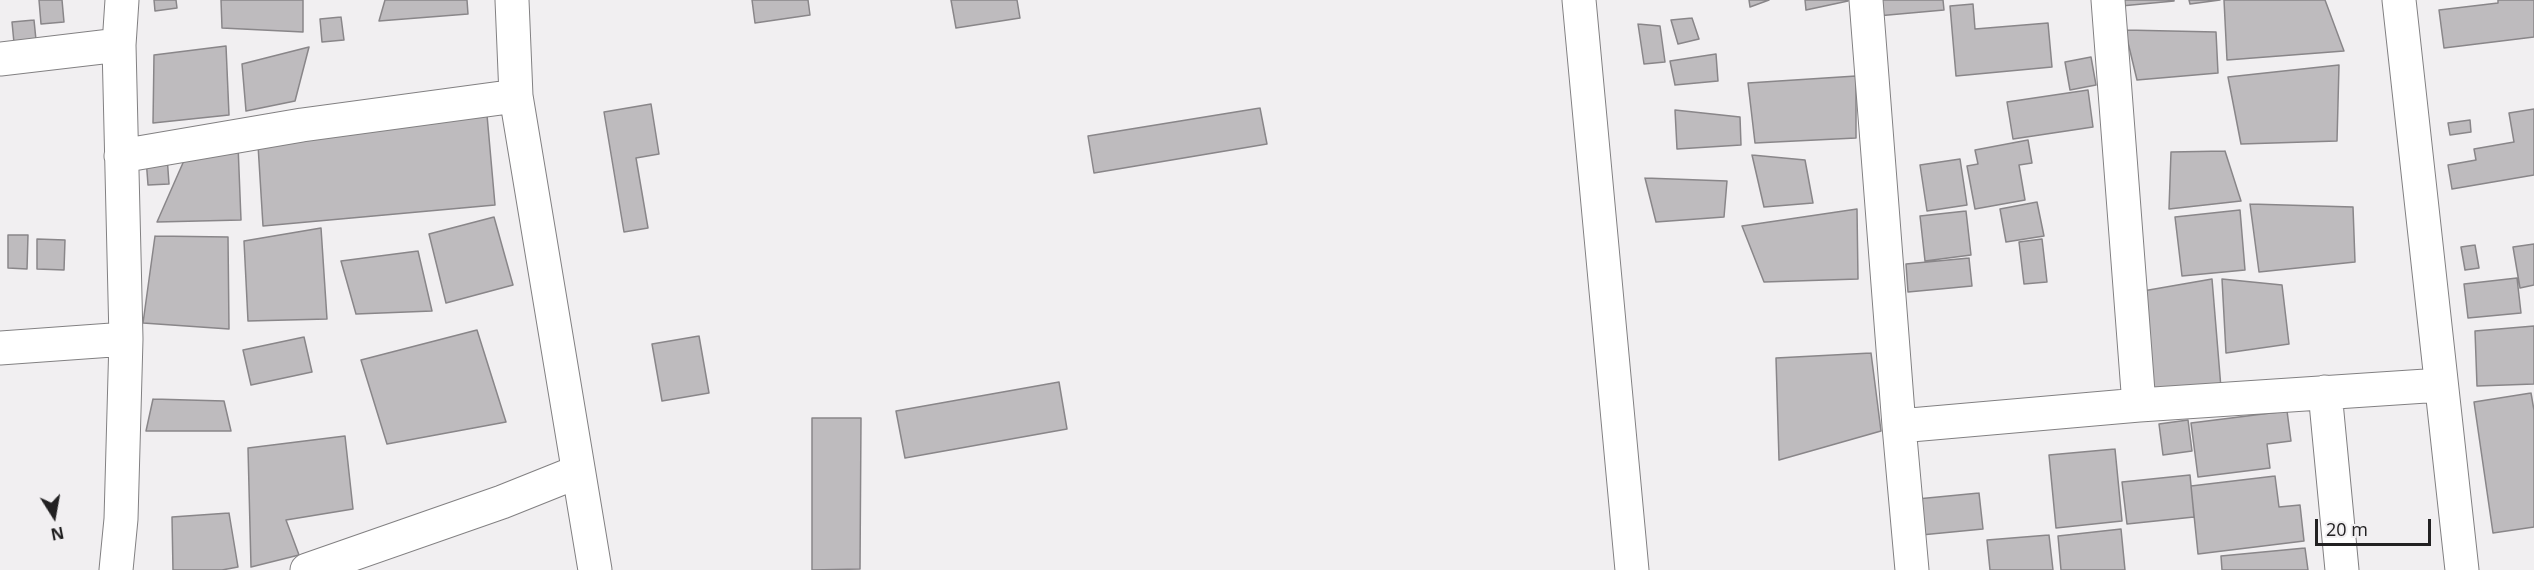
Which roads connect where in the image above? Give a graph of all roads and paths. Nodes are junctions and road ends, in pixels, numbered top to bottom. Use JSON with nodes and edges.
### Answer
{"nodes":[{"id":1,"x":122,"y":0,"type":"edge"},
{"id":2,"x":512,"y":0,"type":"edge"},
{"id":3,"x":1579,"y":0,"type":"edge"},
{"id":4,"x":1866,"y":0,"type":"edge"},
{"id":5,"x":2108,"y":0,"type":"edge"},
{"id":6,"x":2399,"y":0,"type":"edge"},
{"id":7,"x":119,"y":45,"type":"junction"},
{"id":8,"x":0,"y":60,"type":"edge"},
{"id":9,"x":516,"y":96,"type":"junction"},
{"id":10,"x":121,"y":156,"type":"junction"},
{"id":11,"x":126,"y":339,"type":"junction"},
{"id":12,"x":0,"y":348,"type":"edge"},
{"id":13,"x":2441,"y":385,"type":"junction"},
{"id":14,"x":2325,"y":392,"type":"junction"},
{"id":15,"x":2139,"y":405,"type":"junction"},
{"id":16,"x":1899,"y":426,"type":"junction"},
{"id":17,"x":577,"y":472,"type":"junction"},
{"id":18,"x":116,"y":570,"type":"edge"},
{"id":19,"x":307,"y":570,"type":"edge"},
{"id":20,"x":595,"y":570,"type":"edge"},
{"id":21,"x":1632,"y":570,"type":"edge"},
{"id":22,"x":1912,"y":570,"type":"edge"},
{"id":23,"x":2342,"y":570,"type":"edge"},
{"id":24,"x":2462,"y":570,"type":"edge"}],
"edges":[{"from":1,"to":7,"type":"street"},
{"from":2,"to":9,"type":"street"},
{"from":3,"to":21,"type":"street"},
{"from":4,"to":16,"type":"street"},
{"from":5,"to":15,"type":"street"},
{"from":6,"to":13,"type":"street"},
{"from":7,"to":8,"type":"street"},
{"from":7,"to":10,"type":"street"},
{"from":9,"to":10,"type":"street"},
{"from":9,"to":17,"type":"street"},
{"from":10,"to":11,"type":"street"},
{"from":11,"to":12,"type":"street"},
{"from":11,"to":18,"type":"street"},
{"from":13,"to":14,"type":"street"},
{"from":13,"to":24,"type":"street"},
{"from":14,"to":15,"type":"street"},
{"from":14,"to":23,"type":"street"},
{"from":15,"to":16,"type":"street"},
{"from":16,"to":22,"type":"street"},
{"from":17,"to":19,"type":"street"},
{"from":17,"to":20,"type":"street"}]}
